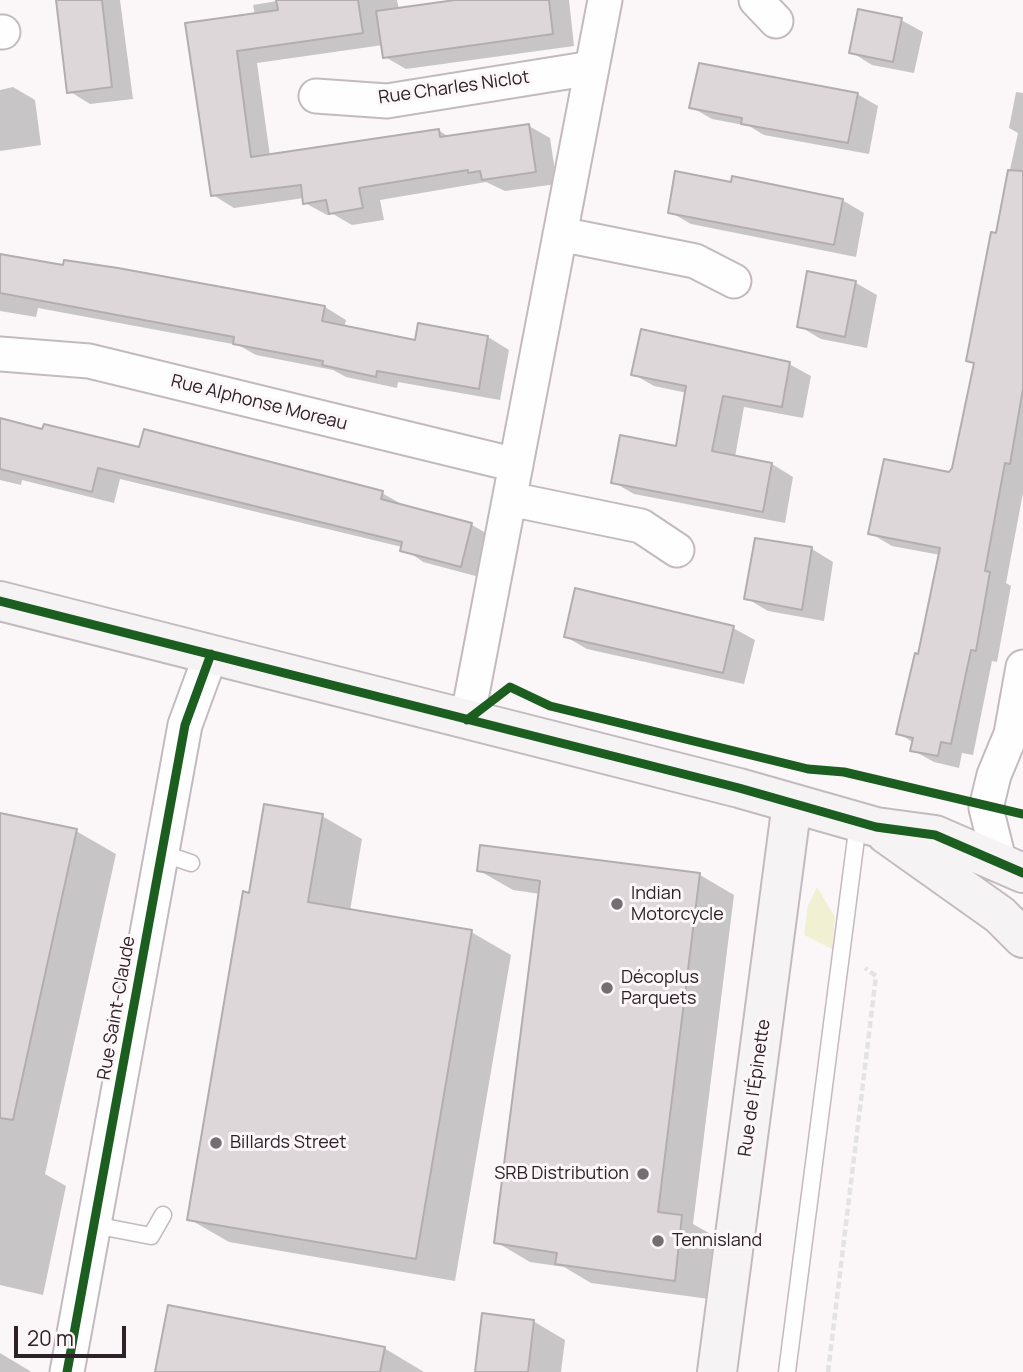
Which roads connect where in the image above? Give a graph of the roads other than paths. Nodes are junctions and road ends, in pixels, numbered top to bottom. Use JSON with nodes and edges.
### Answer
{"nodes":[{"id":1,"x":605,"y":0,"type":"edge"},
{"id":2,"x":592,"y":68,"type":"junction"},
{"id":3,"x":316,"y":96,"type":"dead end"},
{"id":4,"x":560,"y":234,"type":"junction"},
{"id":5,"x":734,"y":281,"type":"dead end"},
{"id":6,"x":0,"y":354,"type":"edge"},
{"id":7,"x":516,"y":465,"type":"junction"},
{"id":8,"x":510,"y":499,"type":"junction"},
{"id":9,"x":677,"y":551,"type":"dead end"},
{"id":10,"x":0,"y":601,"type":"edge"},
{"id":11,"x":211,"y":654,"type":"junction"},
{"id":12,"x":1023,"y":667,"type":"edge"},
{"id":13,"x":467,"y":720,"type":"junction"},
{"id":14,"x":792,"y":803,"type":"junction"},
{"id":15,"x":867,"y":825,"type":"junction"},
{"id":16,"x":1011,"y":867,"type":"edge"},
{"id":17,"x":1023,"y":938,"type":"edge"},
{"id":18,"x":163,"y":1215,"type":"dead end"},
{"id":19,"x":94,"y":1226,"type":"junction"},
{"id":20,"x":67,"y":1372,"type":"edge"},
{"id":21,"x":717,"y":1372,"type":"edge"},
{"id":22,"x":787,"y":1372,"type":"edge"}],
"edges":[{"from":1,"to":2,"type":"street"},
{"from":2,"to":3,"type":"street","name":"Rue Charles Niclot"},
{"from":2,"to":4,"type":"street"},
{"from":4,"to":5,"type":"street"},
{"from":4,"to":7,"type":"street"},
{"from":6,"to":7,"type":"street","name":"Rue Alphonse Moreau"},
{"from":7,"to":8,"type":"street"},
{"from":8,"to":9,"type":"street"},
{"from":8,"to":13,"type":"street"},
{"from":10,"to":11,"type":"street"},
{"from":11,"to":13,"type":"street"},
{"from":11,"to":19,"type":"street","name":"Rue Saint-Claude"},
{"from":12,"to":16,"type":"street"},
{"from":13,"to":14,"type":"street"},
{"from":14,"to":15,"type":"street"},
{"from":14,"to":21,"type":"street","name":"Rue de l'Épinette"},
{"from":15,"to":16,"type":"street"},
{"from":15,"to":17,"type":"street"},
{"from":15,"to":22,"type":"lane"},
{"from":18,"to":19,"type":"lane"},
{"from":19,"to":20,"type":"street","name":"Rue Saint-Claude"}]}
